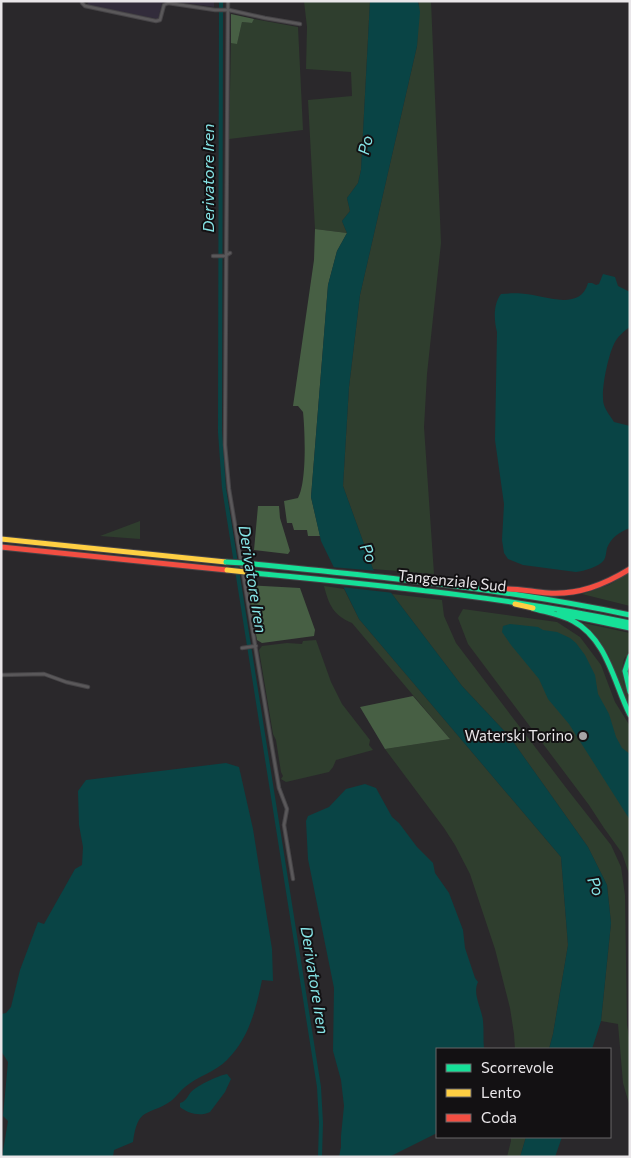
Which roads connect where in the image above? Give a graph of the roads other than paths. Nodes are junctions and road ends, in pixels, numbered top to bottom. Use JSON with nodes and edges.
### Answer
{"nodes":[{"id":1,"x":82,"y":1,"type":"edge"},
{"id":2,"x":228,"y":1,"type":"edge"},
{"id":3,"x":229,"y":10,"type":"junction"},
{"id":4,"x":300,"y":24,"type":"dead end"},
{"id":5,"x":230,"y":253,"type":"dead end"},
{"id":6,"x":214,"y":256,"type":"dead end"},
{"id":7,"x":226,"y":256,"type":"junction"},
{"id":8,"x":1,"y":539,"type":"edge"},
{"id":9,"x":1,"y":547,"type":"edge"},
{"id":10,"x":630,"y":569,"type":"edge"},
{"id":11,"x":489,"y":589,"type":"junction"},
{"id":12,"x":490,"y":597,"type":"junction"},
{"id":13,"x":532,"y":608,"type":"junction"},
{"id":14,"x":630,"y":615,"type":"edge"},
{"id":15,"x":630,"y":623,"type":"edge"},
{"id":16,"x":630,"y":628,"type":"edge"},
{"id":17,"x":256,"y":646,"type":"junction"},
{"id":18,"x":242,"y":648,"type":"dead end"},
{"id":19,"x":630,"y":656,"type":"edge"},
{"id":20,"x":1,"y":675,"type":"edge"},
{"id":21,"x":88,"y":687,"type":"dead end"},
{"id":22,"x":630,"y":692,"type":"edge"},
{"id":23,"x":630,"y":715,"type":"edge"},
{"id":24,"x":293,"y":879,"type":"dead end"}],
"edges":[{"from":1,"to":3,"type":"street"},
{"from":2,"to":3,"type":"street"},
{"from":3,"to":4,"type":"street"},
{"from":3,"to":7,"type":"street"},
{"from":5,"to":7,"type":"street"},
{"from":6,"to":7,"type":"street"},
{"from":7,"to":17,"type":"street"},
{"from":8,"to":11,"type":"highway","name":"Tangenziale Sud","bridge":true},
{"from":9,"to":12,"type":"highway","name":"Tangenziale Sud","bridge":true},
{"from":10,"to":11,"type":"highway"},
{"from":11,"to":14,"type":"highway","name":"Tangenziale Sud"},
{"from":12,"to":13,"type":"highway"},
{"from":12,"to":15,"type":"highway","name":"Tangenziale Sud"},
{"from":13,"to":16,"type":"highway"},
{"from":13,"to":23,"type":"highway"},
{"from":17,"to":18,"type":"street"},
{"from":17,"to":24,"type":"street"},
{"from":19,"to":22,"type":"highway"},
{"from":20,"to":21,"type":"street"}]}
